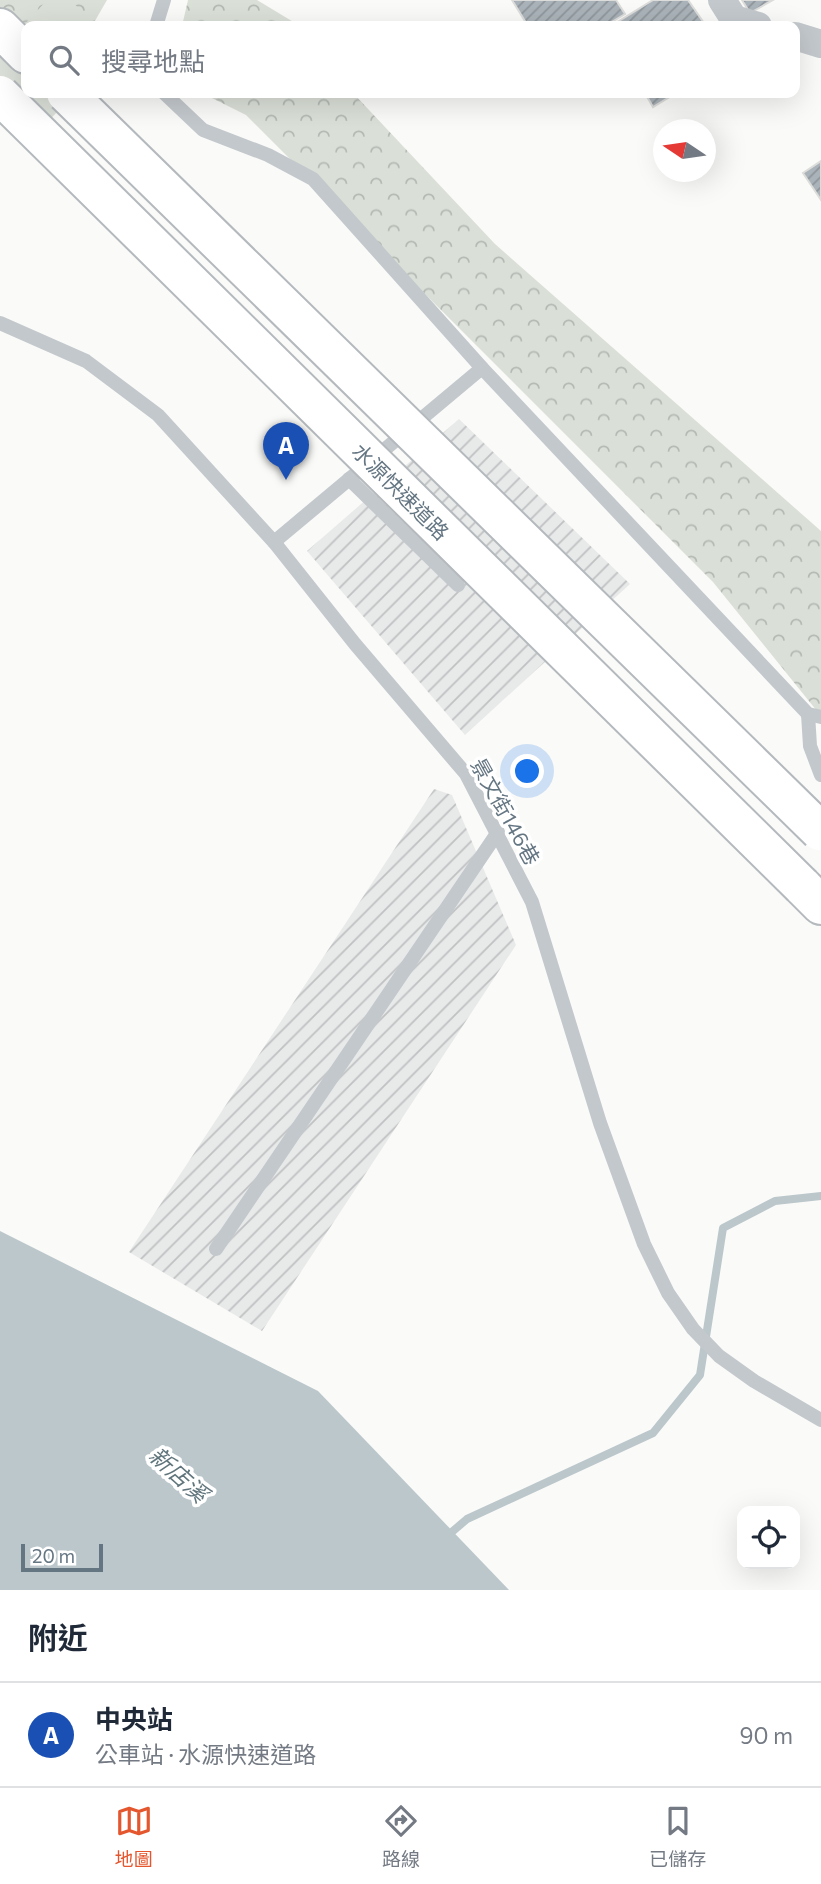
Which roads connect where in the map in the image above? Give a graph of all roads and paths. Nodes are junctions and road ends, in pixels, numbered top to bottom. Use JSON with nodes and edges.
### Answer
{"nodes":[{"id":1,"x":164,"y":0,"type":"edge"},
{"id":2,"x":722,"y":0,"type":"edge"},
{"id":3,"x":158,"y":21,"type":"edge"},
{"id":4,"x":741,"y":21,"type":"edge"},
{"id":5,"x":0,"y":28,"type":"edge"},
{"id":6,"x":800,"y":38,"type":"edge"},
{"id":7,"x":821,"y":44,"type":"edge"},
{"id":8,"x":21,"y":49,"type":"edge"},
{"id":9,"x":0,"y":95,"type":"edge"},
{"id":10,"x":71,"y":98,"type":"edge"},
{"id":11,"x":169,"y":98,"type":"edge"},
{"id":12,"x":0,"y":323,"type":"edge"},
{"id":13,"x":482,"y":369,"type":"junction"},
{"id":14,"x":349,"y":479,"type":"junction"},
{"id":15,"x":274,"y":542,"type":"junction"},
{"id":16,"x":457,"y":585,"type":"dead end"},
{"id":17,"x":814,"y":715,"type":"edge"},
{"id":18,"x":821,"y":775,"type":"edge"},
{"id":19,"x":498,"y":832,"type":"junction"},
{"id":20,"x":820,"y":832,"type":"edge"},
{"id":21,"x":812,"y":896,"type":"edge"},
{"id":22,"x":216,"y":1249,"type":"dead end"},
{"id":23,"x":821,"y":1420,"type":"edge"}],
"edges":[{"from":1,"to":3,"type":"lane"},
{"from":2,"to":4,"type":"street"},
{"from":5,"to":8,"type":"highway"},
{"from":6,"to":7,"type":"street"},
{"from":9,"to":21,"type":"highway","name":"水源快速道路","bridge":true},
{"from":10,"to":20,"type":"highway","bridge":true},
{"from":11,"to":13,"type":"lane"},
{"from":12,"to":15,"type":"lane","name":"景文街146巷"},
{"from":13,"to":14,"type":"lane"},
{"from":13,"to":17,"type":"lane"},
{"from":14,"to":15,"type":"lane"},
{"from":14,"to":16,"type":"lane"},
{"from":15,"to":19,"type":"lane","name":"景文街146巷"},
{"from":17,"to":18,"type":"lane"},
{"from":19,"to":22,"type":"lane"},
{"from":19,"to":23,"type":"lane","name":"景文街146巷"}]}
